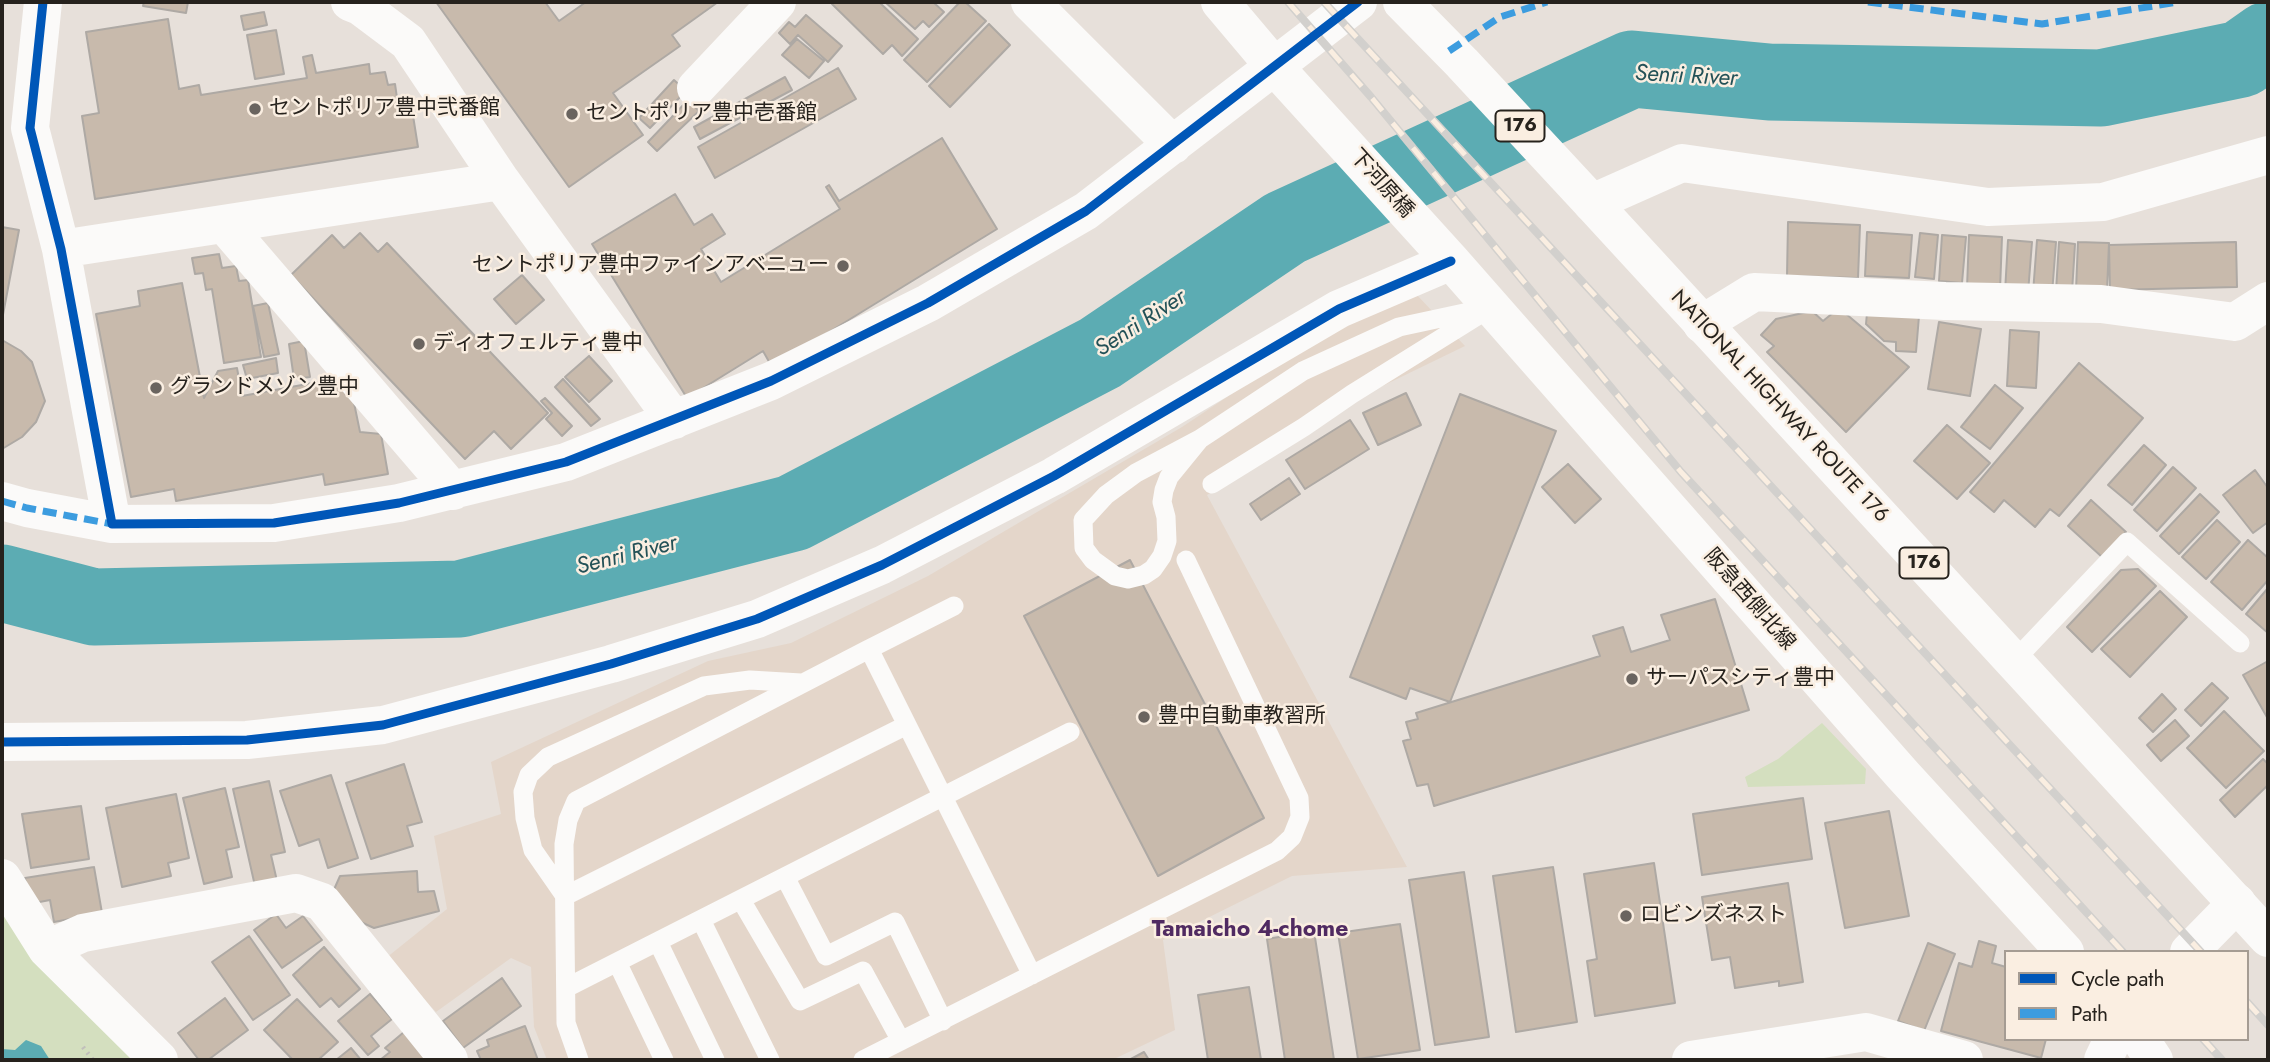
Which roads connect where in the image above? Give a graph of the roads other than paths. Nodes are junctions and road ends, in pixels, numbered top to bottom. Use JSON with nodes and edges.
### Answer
{"nodes":[{"id":1,"x":43,"y":2,"type":"edge"},
{"id":2,"x":350,"y":2,"type":"edge"},
{"id":3,"x":777,"y":2,"type":"edge"},
{"id":4,"x":1030,"y":2,"type":"edge"},
{"id":5,"x":1220,"y":2,"type":"edge"},
{"id":6,"x":1358,"y":2,"type":"edge"},
{"id":7,"x":1402,"y":2,"type":"edge"},
{"id":8,"x":1274,"y":66,"type":"junction"},
{"id":9,"x":696,"y":88,"type":"dead end"},
{"id":10,"x":1173,"y":145,"type":"junction"},
{"id":11,"x":2268,"y":155,"type":"edge"},
{"id":12,"x":501,"y":181,"type":"junction"},
{"id":13,"x":1585,"y":197,"type":"junction"},
{"id":14,"x":224,"y":224,"type":"junction"},
{"id":15,"x":61,"y":249,"type":"junction"},
{"id":16,"x":1443,"y":253,"type":"junction"},
{"id":17,"x":2268,"y":301,"type":"edge"},
{"id":18,"x":1492,"y":307,"type":"junction"},
{"id":19,"x":1702,"y":324,"type":"junction"},
{"id":20,"x":674,"y":421,"type":"junction"},
{"id":21,"x":1200,"y":439,"type":"junction"},
{"id":22,"x":1212,"y":484,"type":"dead end"},
{"id":23,"x":453,"y":491,"type":"junction"},
{"id":24,"x":2,"y":501,"type":"edge"},
{"id":25,"x":112,"y":524,"type":"junction"},
{"id":26,"x":1185,"y":560,"type":"dead end"},
{"id":27,"x":954,"y":606,"type":"dead end"},
{"id":28,"x":2240,"y":643,"type":"dead end"},
{"id":29,"x":869,"y":649,"type":"junction"},
{"id":30,"x":2014,"y":661,"type":"junction"},
{"id":31,"x":802,"y":683,"type":"junction"},
{"id":32,"x":907,"y":725,"type":"junction"},
{"id":33,"x":1070,"y":732,"type":"dead end"},
{"id":34,"x":2,"y":742,"type":"edge"},
{"id":35,"x":944,"y":798,"type":"junction"},
{"id":36,"x":785,"y":877,"type":"junction"},
{"id":37,"x":2,"y":878,"type":"edge"},
{"id":38,"x":565,"y":896,"type":"junction"},
{"id":39,"x":741,"y":900,"type":"junction"},
{"id":40,"x":2237,"y":903,"type":"junction"},
{"id":41,"x":701,"y":920,"type":"junction"},
{"id":42,"x":2268,"y":938,"type":"edge"},
{"id":43,"x":658,"y":942,"type":"junction"},
{"id":44,"x":47,"y":949,"type":"junction"},
{"id":45,"x":2063,"y":950,"type":"edge"},
{"id":46,"x":2191,"y":950,"type":"edge"},
{"id":47,"x":617,"y":962,"type":"junction"},
{"id":48,"x":1032,"y":975,"type":"junction"},
{"id":49,"x":566,"y":989,"type":"junction"},
{"id":50,"x":943,"y":1021,"type":"junction"},
{"id":51,"x":901,"y":1041,"type":"junction"},
{"id":52,"x":2112,"y":1041,"type":"edge"},
{"id":53,"x":2141,"y":1041,"type":"edge"},
{"id":54,"x":159,"y":1060,"type":"edge"},
{"id":55,"x":449,"y":1060,"type":"edge"},
{"id":56,"x":579,"y":1060,"type":"edge"},
{"id":57,"x":664,"y":1060,"type":"edge"},
{"id":58,"x":715,"y":1060,"type":"edge"},
{"id":59,"x":770,"y":1060,"type":"edge"},
{"id":60,"x":863,"y":1060,"type":"edge"},
{"id":61,"x":1691,"y":1060,"type":"edge"},
{"id":62,"x":1964,"y":1060,"type":"edge"},
{"id":63,"x":2103,"y":1060,"type":"edge"},
{"id":64,"x":2154,"y":1060,"type":"edge"}],
"edges":[{"from":1,"to":15,"type":"main road"},
{"from":2,"to":12,"type":"main road"},
{"from":3,"to":9,"type":"main road"},
{"from":4,"to":10,"type":"main road"},
{"from":5,"to":8,"type":"main road"},
{"from":6,"to":8,"type":"main road"},
{"from":7,"to":13,"type":"main road","name":"NATIONAL HIGHWAY ROUTE 176","number":"176"},
{"from":8,"to":10,"type":"main road"},
{"from":8,"to":16,"type":"main road","name":"下河原橋"},
{"from":10,"to":20,"type":"main road"},
{"from":11,"to":13,"type":"main road"},
{"from":12,"to":14,"type":"main road"},
{"from":12,"to":20,"type":"main road"},
{"from":13,"to":19,"type":"main road","name":"NATIONAL HIGHWAY ROUTE 176","number":"176"},
{"from":14,"to":15,"type":"main road"},
{"from":14,"to":23,"type":"main road"},
{"from":15,"to":25,"type":"main road"},
{"from":16,"to":18,"type":"main road","name":"阪急西側北線"},
{"from":16,"to":34,"type":"main road"},
{"from":17,"to":19,"type":"main road"},
{"from":18,"to":21,"type":"lane"},
{"from":18,"to":22,"type":"lane"},
{"from":18,"to":45,"type":"main road","name":"阪急西側北線"},
{"from":19,"to":30,"type":"main road","name":"NATIONAL HIGHWAY ROUTE 176","number":"176"},
{"from":20,"to":23,"type":"main road"},
{"from":21,"to":21,"type":"lane"},
{"from":23,"to":25,"type":"main road"},
{"from":24,"to":25,"type":"main road"},
{"from":26,"to":48,"type":"lane"},
{"from":27,"to":29,"type":"lane"},
{"from":28,"to":30,"type":"lane"},
{"from":29,"to":31,"type":"lane"},
{"from":29,"to":32,"type":"lane"},
{"from":30,"to":40,"type":"main road","name":"NATIONAL HIGHWAY ROUTE 176","number":"176"},
{"from":31,"to":38,"type":"lane"},
{"from":31,"to":38,"type":"lane"},
{"from":32,"to":35,"type":"lane"},
{"from":32,"to":38,"type":"lane"},
{"from":33,"to":35,"type":"lane"},
{"from":35,"to":36,"type":"lane"},
{"from":35,"to":48,"type":"lane"},
{"from":36,"to":39,"type":"lane"},
{"from":36,"to":50,"type":"lane"},
{"from":37,"to":44,"type":"main road"},
{"from":38,"to":49,"type":"lane"},
{"from":39,"to":41,"type":"lane"},
{"from":39,"to":51,"type":"lane"},
{"from":40,"to":42,"type":"main road","name":"NATIONAL HIGHWAY ROUTE 176","number":"176"},
{"from":40,"to":46,"type":"main road"},
{"from":41,"to":43,"type":"lane"},
{"from":41,"to":59,"type":"lane"},
{"from":43,"to":47,"type":"lane"},
{"from":43,"to":58,"type":"lane"},
{"from":44,"to":54,"type":"main road"},
{"from":44,"to":55,"type":"main road"},
{"from":47,"to":49,"type":"lane"},
{"from":47,"to":57,"type":"lane"},
{"from":48,"to":50,"type":"lane"},
{"from":49,"to":56,"type":"lane"},
{"from":50,"to":51,"type":"lane"},
{"from":51,"to":60,"type":"lane"},
{"from":52,"to":63,"type":"main road"},
{"from":53,"to":64,"type":"main road"},
{"from":61,"to":62,"type":"main road"}]}
